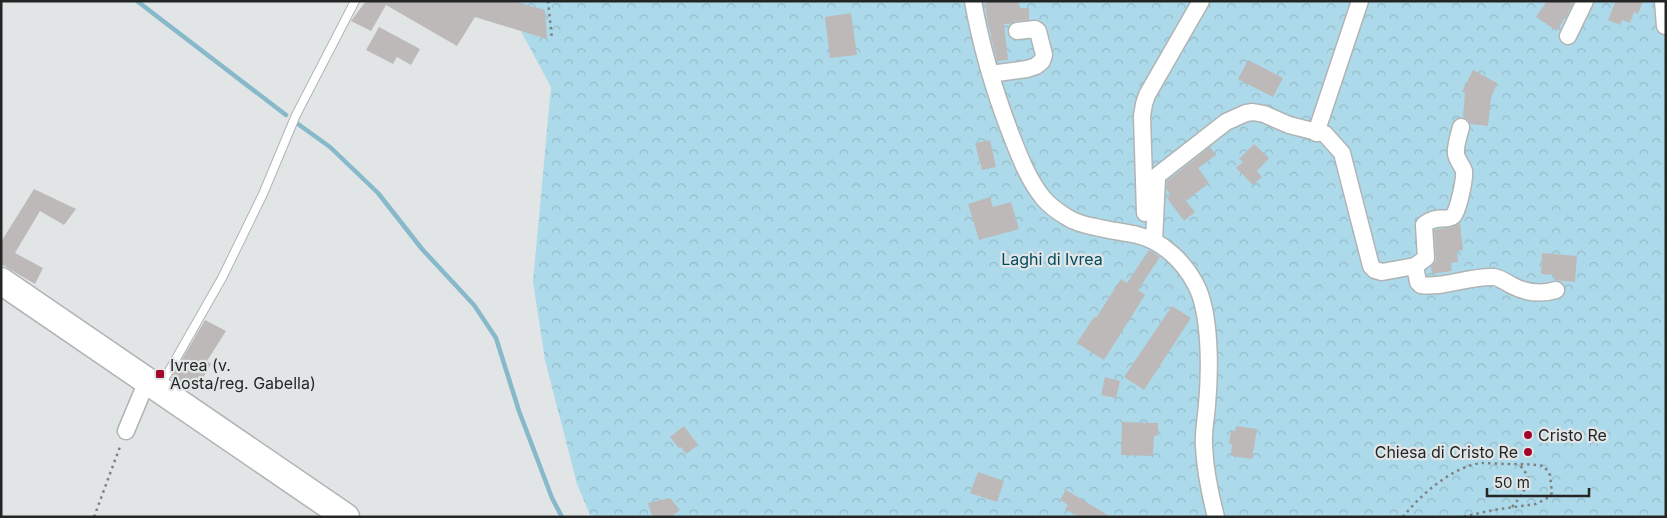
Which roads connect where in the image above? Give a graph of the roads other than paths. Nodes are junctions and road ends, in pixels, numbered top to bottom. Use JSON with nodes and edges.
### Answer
{"nodes":[{"id":1,"x":355,"y":1,"type":"edge"},
{"id":2,"x":973,"y":1,"type":"edge"},
{"id":3,"x":1201,"y":1,"type":"edge"},
{"id":4,"x":1360,"y":1,"type":"edge"},
{"id":5,"x":1585,"y":1,"type":"edge"},
{"id":6,"x":1663,"y":1,"type":"edge"},
{"id":7,"x":1665,"y":26,"type":"edge"},
{"id":8,"x":1017,"y":31,"type":"dead end"},
{"id":9,"x":1568,"y":36,"type":"dead end"},
{"id":10,"x":990,"y":74,"type":"junction"},
{"id":11,"x":1461,"y":127,"type":"dead end"},
{"id":12,"x":1316,"y":133,"type":"junction"},
{"id":13,"x":1150,"y":240,"type":"junction"},
{"id":14,"x":1415,"y":266,"type":"junction"},
{"id":15,"x":1,"y":281,"type":"edge"},
{"id":16,"x":1556,"y":290,"type":"dead end"},
{"id":17,"x":153,"y":385,"type":"junction"},
{"id":18,"x":126,"y":431,"type":"road end"},
{"id":19,"x":346,"y":517,"type":"edge"},
{"id":20,"x":1216,"y":517,"type":"edge"}],
"edges":[{"from":1,"to":17,"type":"lane"},
{"from":2,"to":10,"type":"street"},
{"from":3,"to":13,"type":"street"},
{"from":4,"to":12,"type":"street"},
{"from":5,"to":9,"type":"street"},
{"from":6,"to":7,"type":"street"},
{"from":8,"to":10,"type":"street"},
{"from":10,"to":13,"type":"street"},
{"from":11,"to":14,"type":"street"},
{"from":12,"to":13,"type":"street"},
{"from":12,"to":14,"type":"street"},
{"from":13,"to":20,"type":"street"},
{"from":14,"to":16,"type":"street"},
{"from":15,"to":17,"type":"main road"},
{"from":17,"to":18,"type":"street"},
{"from":17,"to":19,"type":"main road"}]}
